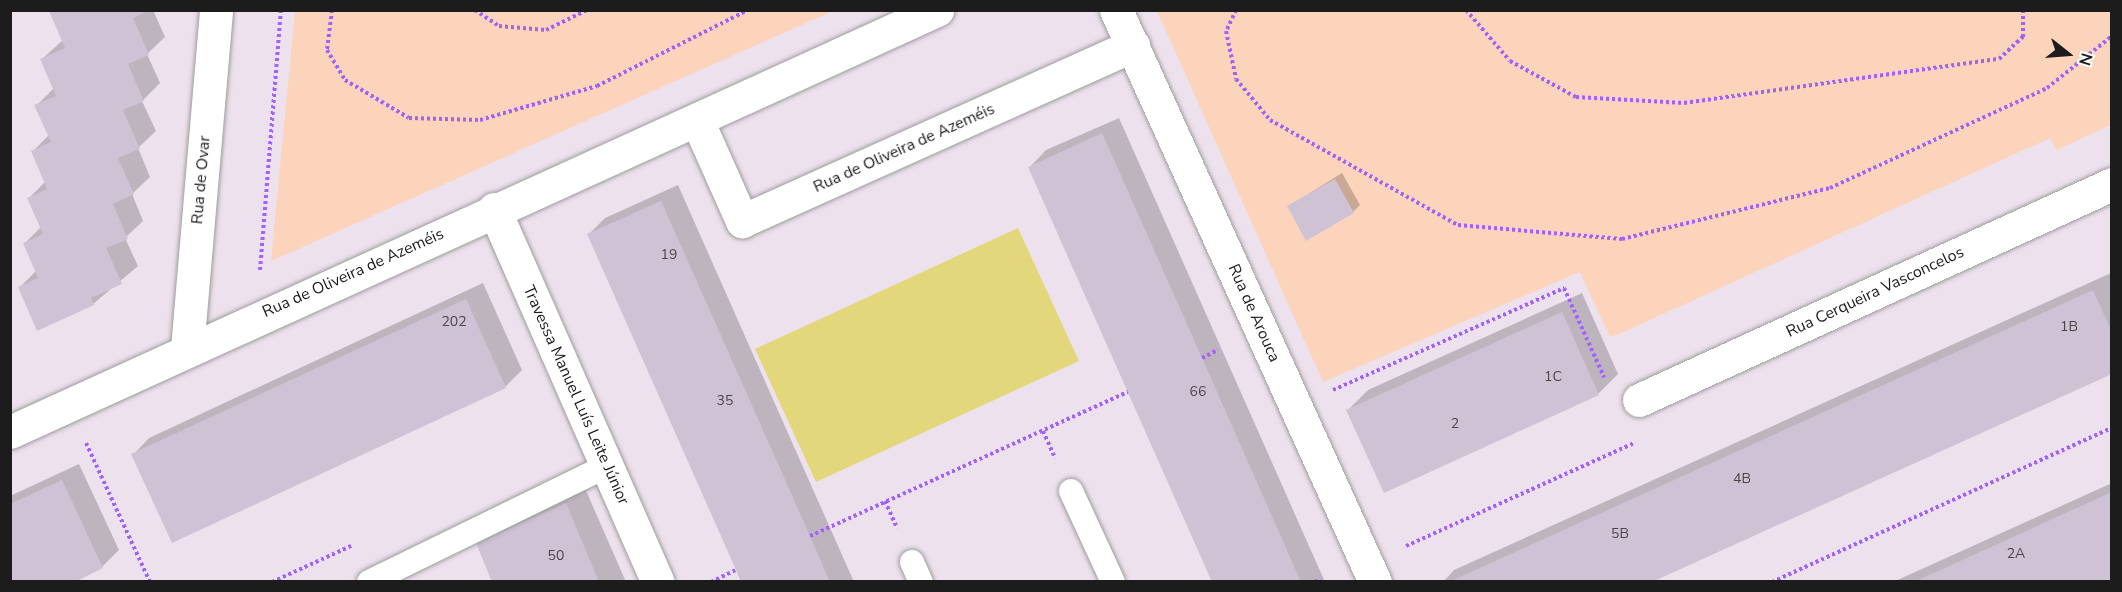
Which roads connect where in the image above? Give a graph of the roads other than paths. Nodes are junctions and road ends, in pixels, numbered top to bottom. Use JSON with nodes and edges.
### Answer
{"nodes":[{"id":1,"x":216,"y":10,"type":"edge"},
{"id":2,"x":937,"y":10,"type":"edge"},
{"id":3,"x":1116,"y":10,"type":"edge"},
{"id":4,"x":1133,"y":45,"type":"junction"},
{"id":5,"x":697,"y":120,"type":"junction"},
{"id":6,"x":2112,"y":184,"type":"edge"},
{"id":7,"x":494,"y":209,"type":"junction"},
{"id":8,"x":187,"y":349,"type":"junction"},
{"id":9,"x":1625,"y":394,"type":"road end"},
{"id":10,"x":10,"y":432,"type":"edge"},
{"id":11,"x":608,"y":466,"type":"junction"},
{"id":12,"x":1071,"y":491,"type":"dead end"},
{"id":13,"x":369,"y":582,"type":"edge"},
{"id":14,"x":658,"y":582,"type":"edge"},
{"id":15,"x":1113,"y":582,"type":"edge"},
{"id":16,"x":1375,"y":582,"type":"edge"}],
"edges":[{"from":1,"to":8,"type":"street","name":"Rua de Ovar"},
{"from":2,"to":5,"type":"street","name":"Rua de Oliveira de Azeméis"},
{"from":3,"to":4,"type":"street"},
{"from":4,"to":5,"type":"street","name":"Rua de Oliveira de Azeméis"},
{"from":4,"to":16,"type":"street","name":"Rua de Arouca"},
{"from":5,"to":7,"type":"street","name":"Rua de Oliveira de Azeméis"},
{"from":6,"to":9,"type":"street","name":"Rua Cerqueira Vasconcelos"},
{"from":7,"to":8,"type":"street","name":"Rua de Oliveira de Azeméis"},
{"from":7,"to":11,"type":"street","name":"Travessa Manuel Luís Leite Júnior"},
{"from":8,"to":10,"type":"street","name":"Rua de Oliveira de Azeméis"},
{"from":11,"to":13,"type":"lane"},
{"from":11,"to":14,"type":"street","name":"Travessa Manuel Luís Leite Júnior"},
{"from":12,"to":15,"type":"lane"}]}
